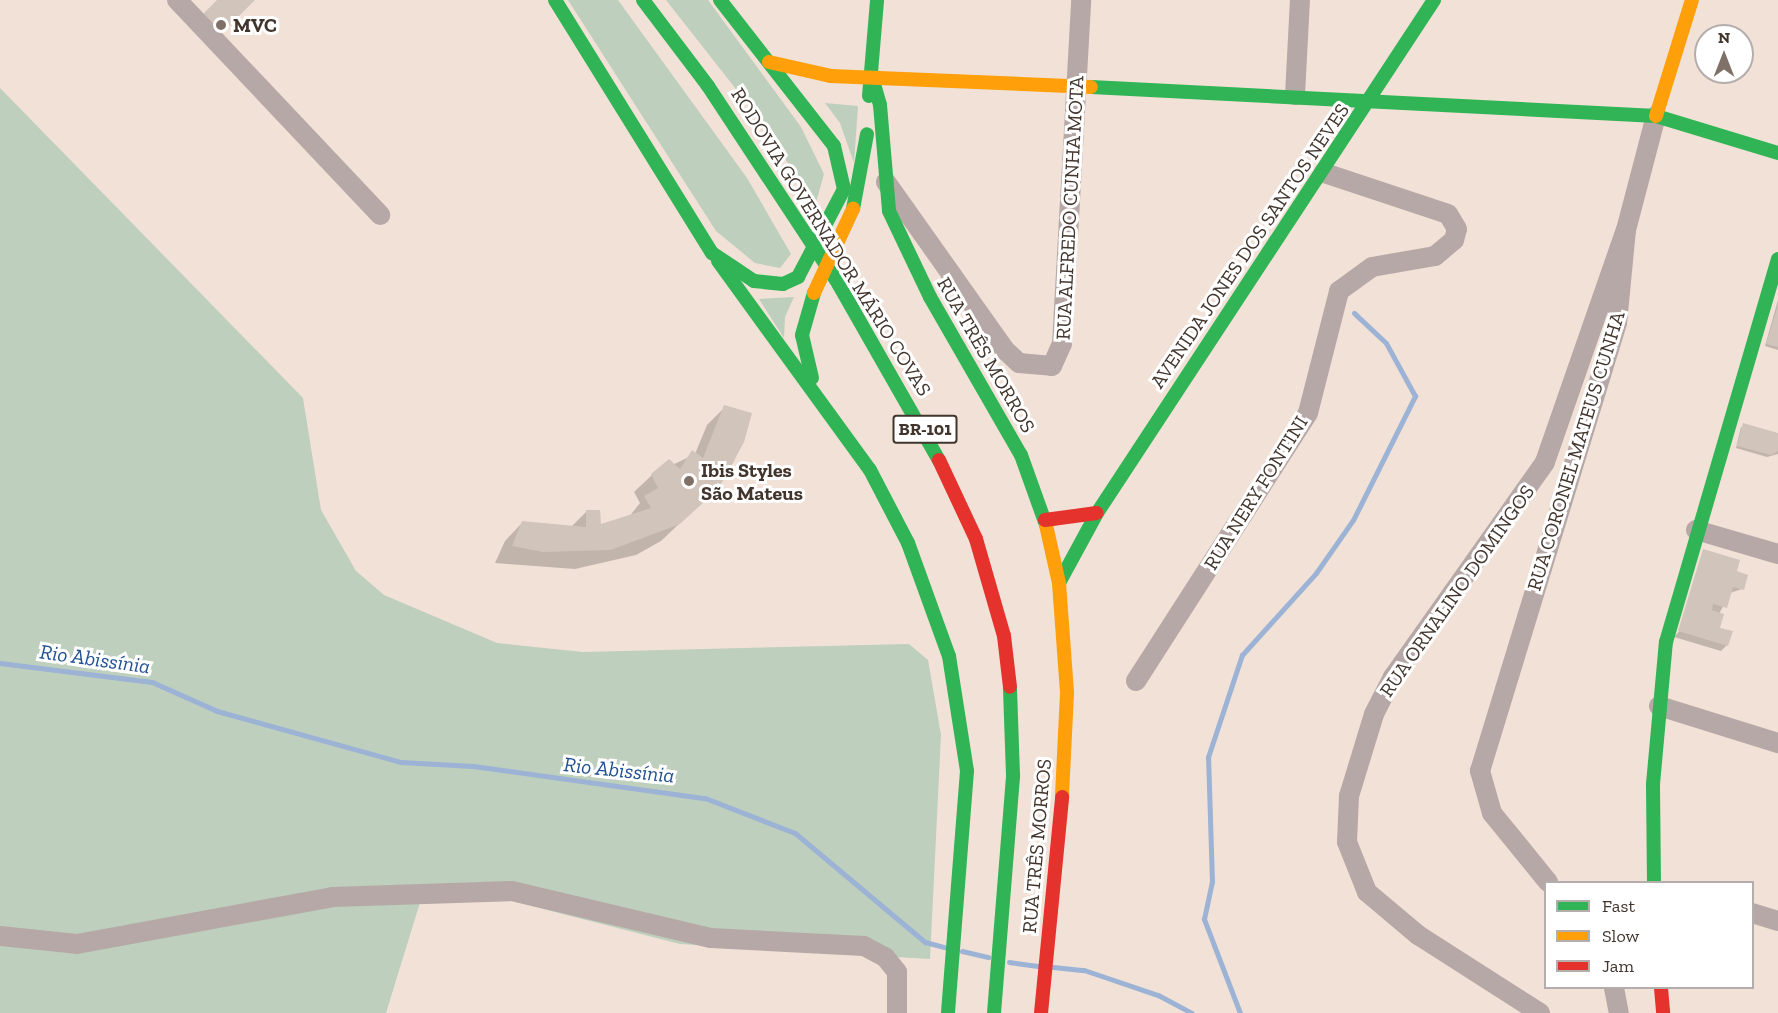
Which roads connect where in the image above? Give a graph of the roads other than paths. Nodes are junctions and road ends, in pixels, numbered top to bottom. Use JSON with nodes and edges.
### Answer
{"nodes":[{"id":1,"x":177,"y":0,"type":"edge"},
{"id":2,"x":555,"y":0,"type":"edge"},
{"id":3,"x":643,"y":0,"type":"edge"},
{"id":4,"x":720,"y":0,"type":"edge"},
{"id":5,"x":877,"y":0,"type":"edge"},
{"id":6,"x":1081,"y":0,"type":"edge"},
{"id":7,"x":1300,"y":0,"type":"edge"},
{"id":8,"x":1434,"y":0,"type":"edge"},
{"id":9,"x":1692,"y":0,"type":"edge"},
{"id":10,"x":769,"y":62,"type":"junction"},
{"id":11,"x":872,"y":77,"type":"junction"},
{"id":12,"x":1077,"y":85,"type":"junction"},
{"id":13,"x":1294,"y":95,"type":"junction"},
{"id":14,"x":1373,"y":98,"type":"junction"},
{"id":15,"x":1656,"y":116,"type":"junction"},
{"id":16,"x":1778,"y":153,"type":"edge"},
{"id":17,"x":1324,"y":173,"type":"junction"},
{"id":18,"x":883,"y":178,"type":"junction"},
{"id":19,"x":380,"y":214,"type":"dead end"},
{"id":20,"x":1626,"y":230,"type":"junction"},
{"id":21,"x":712,"y":254,"type":"junction"},
{"id":22,"x":1778,"y":259,"type":"edge"},
{"id":23,"x":819,"y":399,"type":"junction"},
{"id":24,"x":1097,"y":513,"type":"junction"},
{"id":25,"x":1045,"y":520,"type":"junction"},
{"id":26,"x":1696,"y":530,"type":"junction"},
{"id":27,"x":1778,"y":554,"type":"edge"},
{"id":28,"x":1059,"y":583,"type":"junction"},
{"id":29,"x":1136,"y":681,"type":"dead end"},
{"id":30,"x":1659,"y":706,"type":"junction"},
{"id":31,"x":1778,"y":743,"type":"edge"},
{"id":32,"x":1547,"y":881,"type":"edge"},
{"id":33,"x":1654,"y":881,"type":"edge"},
{"id":34,"x":1754,"y":915,"type":"edge"},
{"id":35,"x":1778,"y":921,"type":"edge"},
{"id":36,"x":0,"y":936,"type":"edge"},
{"id":37,"x":1614,"y":989,"type":"edge"},
{"id":38,"x":1661,"y":989,"type":"edge"},
{"id":39,"x":1042,"y":1008,"type":"edge"},
{"id":40,"x":897,"y":1013,"type":"edge"},
{"id":41,"x":948,"y":1013,"type":"edge"},
{"id":42,"x":994,"y":1013,"type":"edge"},
{"id":43,"x":1540,"y":1013,"type":"edge"},
{"id":44,"x":1619,"y":1013,"type":"edge"},
{"id":45,"x":1663,"y":1013,"type":"edge"}],
"edges":[{"from":1,"to":19,"type":"street"},
{"from":2,"to":21,"type":"main road"},
{"from":3,"to":42,"type":"main road","name":"RODOVIA GOVERNADOR MÁRIO COVAS","number":"BR-101"},
{"from":4,"to":10,"type":"main road"},
{"from":5,"to":11,"type":"main road"},
{"from":6,"to":12,"type":"street","name":"RUA ALFREDO CUNHA MOTA"},
{"from":7,"to":13,"type":"street"},
{"from":8,"to":14,"type":"main road","name":"AVENIDA JONES DOS SANTOS NEVES"},
{"from":9,"to":15,"type":"main road","name":"RUA CORONEL MATEUS CUNHA"},
{"from":10,"to":11,"type":"main road"},
{"from":10,"to":21,"type":"main road","bridge":true},
{"from":11,"to":12,"type":"main road"},
{"from":11,"to":18,"type":"main road","name":"RUA TRÊS MORROS"},
{"from":11,"to":23,"type":"main road","bridge":true},
{"from":12,"to":13,"type":"main road"},
{"from":12,"to":18,"type":"street","name":"RUA ALFREDO CUNHA MOTA"},
{"from":13,"to":14,"type":"main road"},
{"from":14,"to":15,"type":"main road"},
{"from":14,"to":17,"type":"main road","name":"AVENIDA JONES DOS SANTOS NEVES"},
{"from":15,"to":16,"type":"main road"},
{"from":15,"to":20,"type":"street","name":"RUA CORONEL MATEUS CUNHA"},
{"from":17,"to":24,"type":"main road","name":"AVENIDA JONES DOS SANTOS NEVES"},
{"from":17,"to":29,"type":"street","name":"RUA NERY FONTINI"},
{"from":18,"to":25,"type":"main road","name":"RUA TRÊS MORROS"},
{"from":20,"to":32,"type":"street","name":"RUA CORONEL MATEUS CUNHA"},
{"from":20,"to":43,"type":"street","name":"RUA ORNALINO DOMINGOS"},
{"from":21,"to":23,"type":"main road"},
{"from":22,"to":26,"type":"main road"},
{"from":23,"to":41,"type":"main road"},
{"from":24,"to":25,"type":"main road"},
{"from":24,"to":28,"type":"main road","name":"AVENIDA JONES DOS SANTOS NEVES"},
{"from":25,"to":28,"type":"main road","name":"RUA TRÊS MORROS"},
{"from":26,"to":27,"type":"street"},
{"from":26,"to":30,"type":"main road"},
{"from":28,"to":39,"type":"main road","name":"RUA TRÊS MORROS"},
{"from":30,"to":31,"type":"street"},
{"from":30,"to":33,"type":"main road"},
{"from":34,"to":35,"type":"street"},
{"from":36,"to":40,"type":"street"},
{"from":37,"to":44,"type":"street"},
{"from":38,"to":45,"type":"main road"}]}
